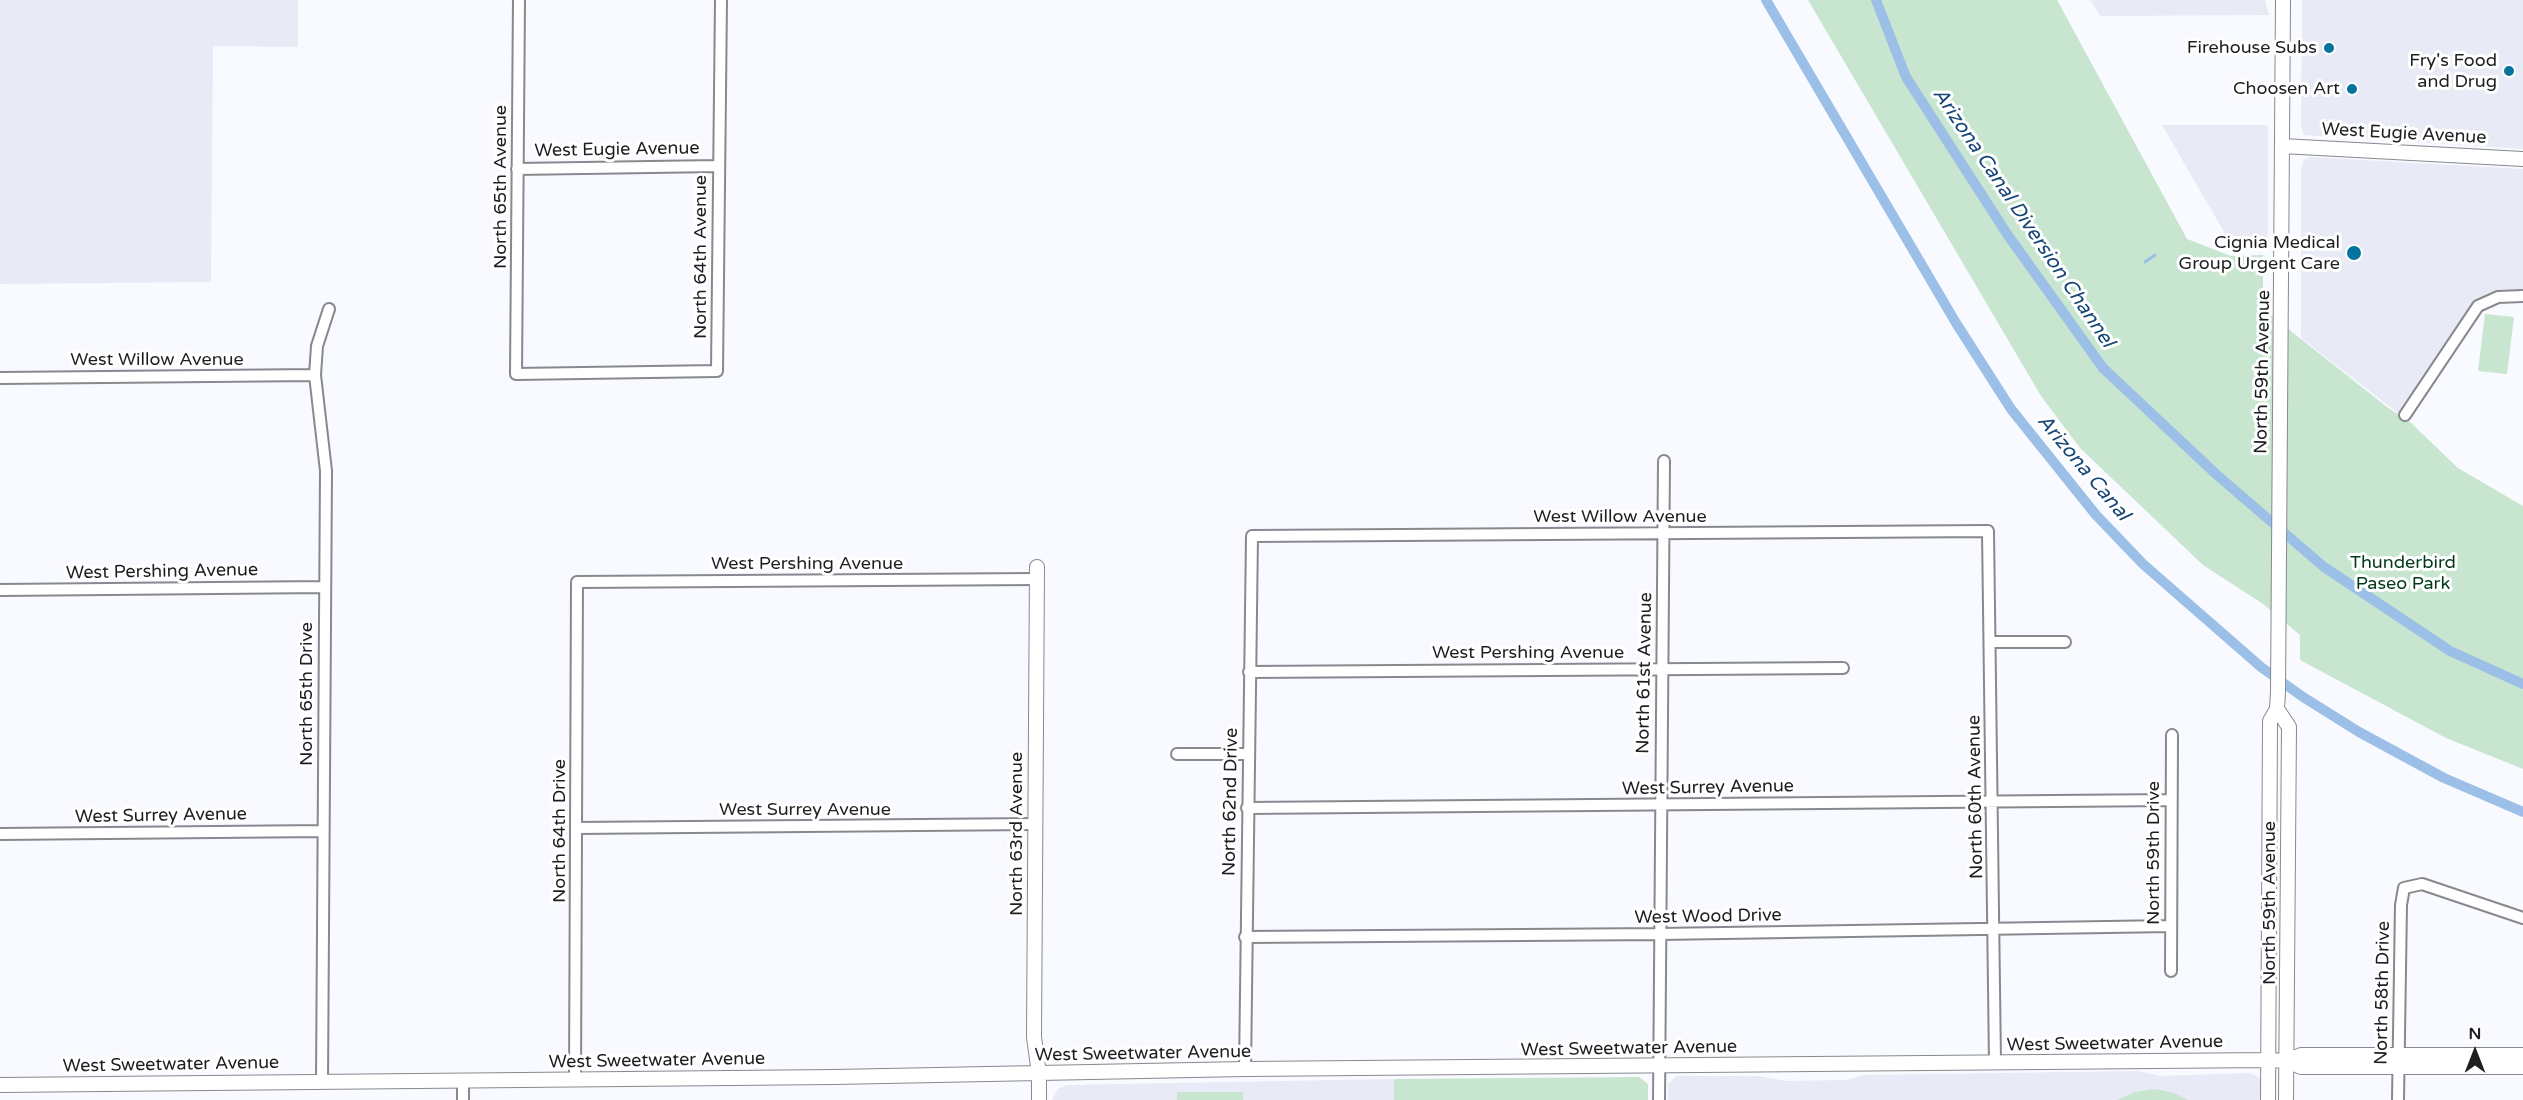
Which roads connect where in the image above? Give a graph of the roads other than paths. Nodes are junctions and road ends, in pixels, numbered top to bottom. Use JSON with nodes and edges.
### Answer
{"nodes":[{"id":1,"x":519,"y":0,"type":"edge"},
{"id":2,"x":721,"y":0,"type":"edge"},
{"id":3,"x":2283,"y":0,"type":"edge"},
{"id":4,"x":2282,"y":146,"type":"junction"},
{"id":5,"x":2523,"y":159,"type":"edge"},
{"id":6,"x":717,"y":166,"type":"junction"},
{"id":7,"x":517,"y":169,"type":"junction"},
{"id":8,"x":2523,"y":296,"type":"edge"},
{"id":9,"x":329,"y":309,"type":"dead end"},
{"id":10,"x":516,"y":374,"type":"joint"},
{"id":11,"x":315,"y":375,"type":"junction"},
{"id":12,"x":0,"y":378,"type":"edge"},
{"id":13,"x":2405,"y":416,"type":"dead end"},
{"id":14,"x":1664,"y":461,"type":"dead end"},
{"id":15,"x":1988,"y":531,"type":"joint"},
{"id":16,"x":1663,"y":533,"type":"junction"},
{"id":17,"x":1252,"y":536,"type":"joint"},
{"id":18,"x":1036,"y":573,"type":"joint"},
{"id":19,"x":577,"y":582,"type":"joint"},
{"id":20,"x":324,"y":587,"type":"junction"},
{"id":21,"x":0,"y":591,"type":"edge"},
{"id":22,"x":1990,"y":642,"type":"junction"},
{"id":23,"x":2065,"y":642,"type":"dead end"},
{"id":24,"x":1844,"y":668,"type":"dead end"},
{"id":25,"x":1662,"y":669,"type":"junction"},
{"id":26,"x":1249,"y":672,"type":"junction"},
{"id":27,"x":2277,"y":709,"type":"junction"},
{"id":28,"x":2172,"y":735,"type":"dead end"},
{"id":29,"x":1177,"y":753,"type":"dead end"},
{"id":30,"x":1248,"y":753,"type":"junction"},
{"id":31,"x":2170,"y":800,"type":"junction"},
{"id":32,"x":1993,"y":801,"type":"junction"},
{"id":33,"x":1660,"y":805,"type":"junction"},
{"id":34,"x":1247,"y":808,"type":"junction"},
{"id":35,"x":1034,"y":824,"type":"junction"},
{"id":36,"x":576,"y":828,"type":"junction"},
{"id":37,"x":322,"y":831,"type":"junction"},
{"id":38,"x":0,"y":834,"type":"edge"},
{"id":39,"x":2523,"y":918,"type":"edge"},
{"id":40,"x":2171,"y":926,"type":"junction"},
{"id":41,"x":1994,"y":928,"type":"junction"},
{"id":42,"x":1660,"y":934,"type":"junction"},
{"id":43,"x":1245,"y":937,"type":"junction"},
{"id":44,"x":2171,"y":971,"type":"dead end"},
{"id":45,"x":2523,"y":1055,"type":"edge"},
{"id":46,"x":2268,"y":1060,"type":"junction"},
{"id":47,"x":2287,"y":1061,"type":"junction"},
{"id":48,"x":2399,"y":1062,"type":"junction"},
{"id":49,"x":1995,"y":1063,"type":"junction"},
{"id":50,"x":1659,"y":1067,"type":"junction"},
{"id":51,"x":2523,"y":1067,"type":"edge"},
{"id":52,"x":1245,"y":1069,"type":"junction"},
{"id":53,"x":1039,"y":1074,"type":"junction"},
{"id":54,"x":575,"y":1080,"type":"junction"},
{"id":55,"x":463,"y":1081,"type":"junction"},
{"id":56,"x":322,"y":1082,"type":"junction"},
{"id":57,"x":0,"y":1085,"type":"edge"},
{"id":58,"x":463,"y":1100,"type":"edge"},
{"id":59,"x":1039,"y":1100,"type":"edge"},
{"id":60,"x":1659,"y":1100,"type":"edge"},
{"id":61,"x":2268,"y":1100,"type":"edge"},
{"id":62,"x":2286,"y":1100,"type":"edge"},
{"id":63,"x":2398,"y":1100,"type":"edge"}],
"edges":[{"from":1,"to":7,"type":"street","name":"North 65th Avenue"},
{"from":2,"to":6,"type":"street","name":"North 64th Avenue"},
{"from":3,"to":4,"type":"street","name":"North 59th Avenue"},
{"from":4,"to":5,"type":"street","name":"West Eugie Avenue"},
{"from":4,"to":27,"type":"street","name":"North 59th Avenue"},
{"from":6,"to":7,"type":"street","name":"West Eugie Avenue"},
{"from":6,"to":10,"type":"street","name":"North 64th Avenue"},
{"from":7,"to":10,"type":"street","name":"North 65th Avenue"},
{"from":8,"to":13,"type":"street"},
{"from":9,"to":11,"type":"street","name":"North 65th Drive"},
{"from":11,"to":12,"type":"street","name":"West Willow Avenue"},
{"from":11,"to":20,"type":"street","name":"North 65th Drive"},
{"from":14,"to":16,"type":"street","name":"North 61st Avenue"},
{"from":15,"to":16,"type":"street","name":"West Willow Avenue"},
{"from":15,"to":22,"type":"street","name":"North 60th Avenue"},
{"from":16,"to":17,"type":"street","name":"West Willow Avenue"},
{"from":16,"to":25,"type":"street","name":"North 61st Avenue"},
{"from":17,"to":26,"type":"street","name":"North 62nd Drive"},
{"from":18,"to":19,"type":"street","name":"West Pershing Avenue"},
{"from":18,"to":35,"type":"street","name":"North 63rd Avenue"},
{"from":19,"to":36,"type":"street","name":"North 64th Drive"},
{"from":20,"to":21,"type":"street","name":"West Pershing Avenue"},
{"from":20,"to":37,"type":"street","name":"North 65th Drive"},
{"from":22,"to":23,"type":"street"},
{"from":22,"to":32,"type":"street","name":"North 60th Avenue"},
{"from":24,"to":25,"type":"street","name":"West Pershing Avenue"},
{"from":25,"to":26,"type":"street","name":"West Pershing Avenue"},
{"from":25,"to":33,"type":"street","name":"North 61st Avenue"},
{"from":26,"to":30,"type":"street","name":"North 62nd Drive"},
{"from":27,"to":46,"type":"street","name":"North 59th Avenue"},
{"from":27,"to":47,"type":"street","name":"North 59th Avenue"},
{"from":28,"to":31,"type":"street","name":"North 59th Drive"},
{"from":29,"to":30,"type":"street"},
{"from":30,"to":34,"type":"street","name":"North 62nd Drive"},
{"from":31,"to":32,"type":"street","name":"West Surrey Avenue"},
{"from":31,"to":40,"type":"street","name":"North 59th Drive"},
{"from":32,"to":33,"type":"street","name":"West Surrey Avenue"},
{"from":32,"to":41,"type":"street","name":"North 60th Avenue"},
{"from":33,"to":34,"type":"street","name":"West Surrey Avenue"},
{"from":33,"to":42,"type":"street","name":"North 61st Avenue"},
{"from":34,"to":43,"type":"street","name":"North 62nd Drive"},
{"from":35,"to":36,"type":"street","name":"West Surrey Avenue"},
{"from":35,"to":53,"type":"street","name":"North 63rd Avenue"},
{"from":36,"to":54,"type":"street","name":"North 64th Drive"},
{"from":37,"to":38,"type":"street","name":"West Surrey Avenue"},
{"from":37,"to":56,"type":"street","name":"North 65th Drive"},
{"from":39,"to":48,"type":"street","name":"North 58th Drive"},
{"from":40,"to":41,"type":"street","name":"West Wood Drive"},
{"from":40,"to":44,"type":"street","name":"North 59th Drive"},
{"from":41,"to":42,"type":"street","name":"West Wood Drive"},
{"from":41,"to":49,"type":"street","name":"North 60th Avenue"},
{"from":42,"to":43,"type":"street","name":"West Wood Drive"},
{"from":42,"to":50,"type":"street","name":"North 61st Avenue"},
{"from":43,"to":52,"type":"street","name":"North 62nd Drive"},
{"from":45,"to":48,"type":"street"},
{"from":46,"to":47,"type":"street","name":"West Sweetwater Avenue"},
{"from":46,"to":49,"type":"street","name":"West Sweetwater Avenue"},
{"from":46,"to":61,"type":"street","name":"North 59th Avenue"},
{"from":47,"to":48,"type":"street","name":"West Sweetwater Avenue"},
{"from":47,"to":62,"type":"street","name":"North 59th Avenue"},
{"from":48,"to":51,"type":"street"},
{"from":48,"to":63,"type":"street","name":"North 58th Drive"},
{"from":49,"to":50,"type":"street","name":"West Sweetwater Avenue"},
{"from":50,"to":52,"type":"street","name":"West Sweetwater Avenue"},
{"from":50,"to":60,"type":"street","name":"North 61st Avenue"},
{"from":52,"to":53,"type":"street","name":"West Sweetwater Avenue"},
{"from":53,"to":54,"type":"street","name":"West Sweetwater Avenue"},
{"from":53,"to":59,"type":"street","name":"North 63rd Avenue"},
{"from":54,"to":55,"type":"street","name":"West Sweetwater Avenue"},
{"from":55,"to":56,"type":"street","name":"West Sweetwater Avenue"},
{"from":55,"to":58,"type":"street"},
{"from":56,"to":57,"type":"street","name":"West Sweetwater Avenue"}]}
